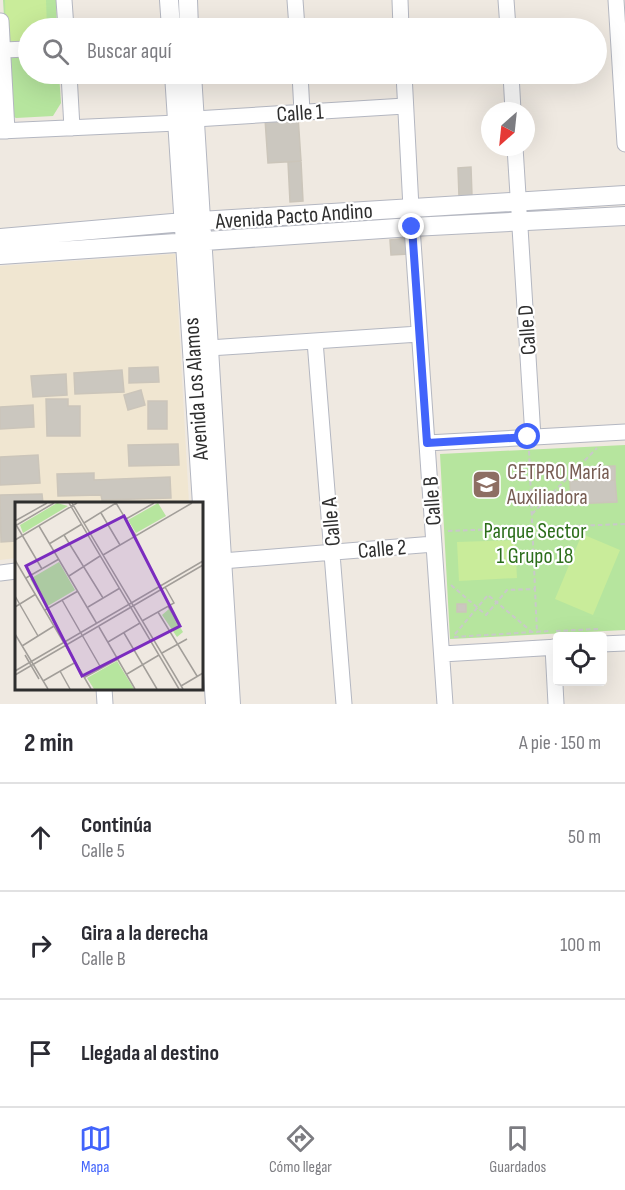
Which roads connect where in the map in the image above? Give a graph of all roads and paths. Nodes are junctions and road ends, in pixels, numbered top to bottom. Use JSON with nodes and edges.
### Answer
{"nodes":[{"id":1,"x":64,"y":0,"type":"edge"},
{"id":2,"x":169,"y":0,"type":"edge"},
{"id":3,"x":188,"y":0,"type":"edge"},
{"id":4,"x":295,"y":0,"type":"edge"},
{"id":5,"x":400,"y":0,"type":"edge"},
{"id":6,"x":506,"y":0,"type":"edge"},
{"id":7,"x":616,"y":0,"type":"edge"},
{"id":8,"x":65,"y":18,"type":"edge"},
{"id":9,"x":170,"y":18,"type":"edge"},
{"id":10,"x":189,"y":18,"type":"edge"},
{"id":11,"x":296,"y":18,"type":"edge"},
{"id":12,"x":401,"y":18,"type":"edge"},
{"id":13,"x":507,"y":18,"type":"edge"},
{"id":14,"x":1,"y":21,"type":"edge"},
{"id":15,"x":18,"y":49,"type":"edge"},
{"id":16,"x":3,"y":50,"type":"junction"},
{"id":17,"x":70,"y":84,"type":"edge"},
{"id":18,"x":177,"y":84,"type":"edge"},
{"id":19,"x":191,"y":84,"type":"edge"},
{"id":20,"x":301,"y":84,"type":"edge"},
{"id":21,"x":404,"y":84,"type":"edge"},
{"id":22,"x":512,"y":84,"type":"edge"},
{"id":23,"x":623,"y":89,"type":"edge"},
{"id":24,"x":513,"y":102,"type":"edge"},
{"id":25,"x":405,"y":106,"type":"junction"},
{"id":26,"x":302,"y":112,"type":"junction"},
{"id":27,"x":186,"y":121,"type":"junction"},
{"id":28,"x":72,"y":128,"type":"junction"},
{"id":29,"x":4,"y":131,"type":"edge"},
{"id":30,"x":625,"y":144,"type":"edge"},
{"id":31,"x":516,"y":156,"type":"edge"},
{"id":32,"x":625,"y":195,"type":"edge"},
{"id":33,"x":519,"y":201,"type":"junction"},
{"id":34,"x":411,"y":208,"type":"junction"},
{"id":35,"x":625,"y":216,"type":"edge"},
{"id":36,"x":192,"y":221,"type":"junction"},
{"id":37,"x":519,"y":222,"type":"junction"},
{"id":38,"x":412,"y":227,"type":"junction"},
{"id":39,"x":0,"y":238,"type":"edge"},
{"id":40,"x":194,"y":242,"type":"junction"},
{"id":41,"x":0,"y":255,"type":"edge"},
{"id":42,"x":419,"y":334,"type":"junction"},
{"id":43,"x":315,"y":341,"type":"junction"},
{"id":44,"x":209,"y":348,"type":"junction"},
{"id":45,"x":625,"y":432,"type":"edge"},
{"id":46,"x":531,"y":437,"type":"junction"},
{"id":47,"x":427,"y":443,"type":"junction"},
{"id":48,"x":597,"y":448,"type":"junction"},
{"id":49,"x":606,"y":448,"type":"dead end"},
{"id":50,"x":585,"y":449,"type":"dead end"},
{"id":51,"x":532,"y":514,"type":"junction"},
{"id":52,"x":625,"y":524,"type":"edge"},
{"id":53,"x":532,"y":528,"type":"junction"},
{"id":54,"x":434,"y":538,"type":"junction"},
{"id":55,"x":332,"y":552,"type":"junction"},
{"id":56,"x":210,"y":560,"type":"edge"},
{"id":57,"x":15,"y":571,"type":"edge"},
{"id":58,"x":0,"y":573,"type":"edge"},
{"id":59,"x":535,"y":589,"type":"junction"},
{"id":60,"x":450,"y":594,"type":"dead end"},
{"id":61,"x":496,"y":603,"type":"junction"},
{"id":62,"x":477,"y":607,"type":"junction"},
{"id":63,"x":452,"y":626,"type":"dead end"},
{"id":64,"x":532,"y":632,"type":"junction"},
{"id":65,"x":537,"y":632,"type":"junction"},
{"id":66,"x":553,"y":633,"type":"edge"},
{"id":67,"x":452,"y":637,"type":"junction"},
{"id":68,"x":607,"y":638,"type":"edge"},
{"id":69,"x":625,"y":643,"type":"edge"},
{"id":70,"x":550,"y":647,"type":"edge"},
{"id":71,"x":442,"y":654,"type":"junction"},
{"id":72,"x":104,"y":689,"type":"edge"},
{"id":73,"x":105,"y":704,"type":"edge"},
{"id":74,"x":215,"y":704,"type":"edge"},
{"id":75,"x":231,"y":704,"type":"edge"},
{"id":76,"x":344,"y":704,"type":"edge"},
{"id":77,"x":446,"y":704,"type":"edge"},
{"id":78,"x":556,"y":704,"type":"edge"}],
"edges":[{"from":1,"to":8,"type":"street"},
{"from":2,"to":9,"type":"street"},
{"from":3,"to":10,"type":"street"},
{"from":4,"to":11,"type":"street"},
{"from":5,"to":12,"type":"street"},
{"from":6,"to":13,"type":"street"},
{"from":7,"to":23,"type":"street"},
{"from":14,"to":16,"type":"street"},
{"from":15,"to":16,"type":"street"},
{"from":16,"to":29,"type":"street"},
{"from":17,"to":28,"type":"street"},
{"from":18,"to":27,"type":"street","name":"Avenida Los Alamos"},
{"from":19,"to":27,"type":"street","name":"Avenida Los Alamos"},
{"from":20,"to":26,"type":"street"},
{"from":21,"to":25,"type":"street"},
{"from":22,"to":24,"type":"street"},
{"from":23,"to":30,"type":"street"},
{"from":25,"to":26,"type":"street","name":"Calle 1"},
{"from":25,"to":34,"type":"street"},
{"from":26,"to":27,"type":"street","name":"Calle 1"},
{"from":27,"to":28,"type":"street","name":"Calle 1"},
{"from":27,"to":36,"type":"street","name":"Avenida Los Alamos"},
{"from":28,"to":29,"type":"street","name":"Calle 1"},
{"from":31,"to":33,"type":"street","name":"Calle D"},
{"from":32,"to":33,"type":"street","name":"Avenida Pacto Andino"},
{"from":33,"to":34,"type":"street","name":"Avenida Pacto Andino"},
{"from":33,"to":37,"type":"street","name":"Calle D"},
{"from":34,"to":36,"type":"street","name":"Avenida Pacto Andino"},
{"from":35,"to":37,"type":"street","name":"Avenida Pacto Andino"},
{"from":36,"to":39,"type":"street","name":"Avenida Pacto Andino"},
{"from":36,"to":40,"type":"street","name":"Avenida Los Alamos"},
{"from":37,"to":38,"type":"street","name":"Avenida Pacto Andino"},
{"from":37,"to":46,"type":"street","name":"Calle D"},
{"from":38,"to":40,"type":"street","name":"Avenida Pacto Andino"},
{"from":38,"to":42,"type":"street","name":"Calle B"},
{"from":40,"to":41,"type":"street","name":"Avenida Pacto Andino"},
{"from":40,"to":44,"type":"street","name":"Avenida Los Alamos"},
{"from":40,"to":56,"type":"street","name":"Avenida Los Alamos"},
{"from":42,"to":43,"type":"street"},
{"from":42,"to":47,"type":"street","name":"Calle B"},
{"from":43,"to":44,"type":"street"},
{"from":43,"to":55,"type":"street","name":"Calle A"},
{"from":44,"to":56,"type":"street","name":"Avenida Los Alamos"},
{"from":45,"to":46,"type":"street"},
{"from":46,"to":47,"type":"street"},
{"from":46,"to":51,"type":"path"},
{"from":47,"to":54,"type":"street","name":"Calle B"},
{"from":48,"to":49,"type":"path"},
{"from":48,"to":50,"type":"path"},
{"from":48,"to":51,"type":"path"},
{"from":51,"to":53,"type":"path"},
{"from":52,"to":53,"type":"path"},
{"from":53,"to":54,"type":"path"},
{"from":53,"to":59,"type":"path"},
{"from":54,"to":55,"type":"street","name":"Calle 2"},
{"from":54,"to":71,"type":"street","name":"Calle B"},
{"from":55,"to":56,"type":"street","name":"Calle 2"},
{"from":55,"to":76,"type":"street","name":"Calle A"},
{"from":56,"to":74,"type":"street","name":"Avenida Los Alamos"},
{"from":56,"to":75,"type":"street","name":"Avenida Los Alamos"},
{"from":57,"to":58,"type":"street"},
{"from":59,"to":61,"type":"path"},
{"from":59,"to":65,"type":"path"},
{"from":60,"to":62,"type":"path"},
{"from":61,"to":62,"type":"path"},
{"from":61,"to":62,"type":"path"},
{"from":61,"to":64,"type":"path"},
{"from":62,"to":67,"type":"path"},
{"from":63,"to":67,"type":"path"},
{"from":64,"to":65,"type":"path"},
{"from":64,"to":67,"type":"path"},
{"from":65,"to":66,"type":"path"},
{"from":65,"to":70,"type":"path"},
{"from":68,"to":69,"type":"street"},
{"from":70,"to":71,"type":"street"},
{"from":70,"to":78,"type":"street"},
{"from":71,"to":77,"type":"street","name":"Calle B"},
{"from":72,"to":73,"type":"street"}]}
